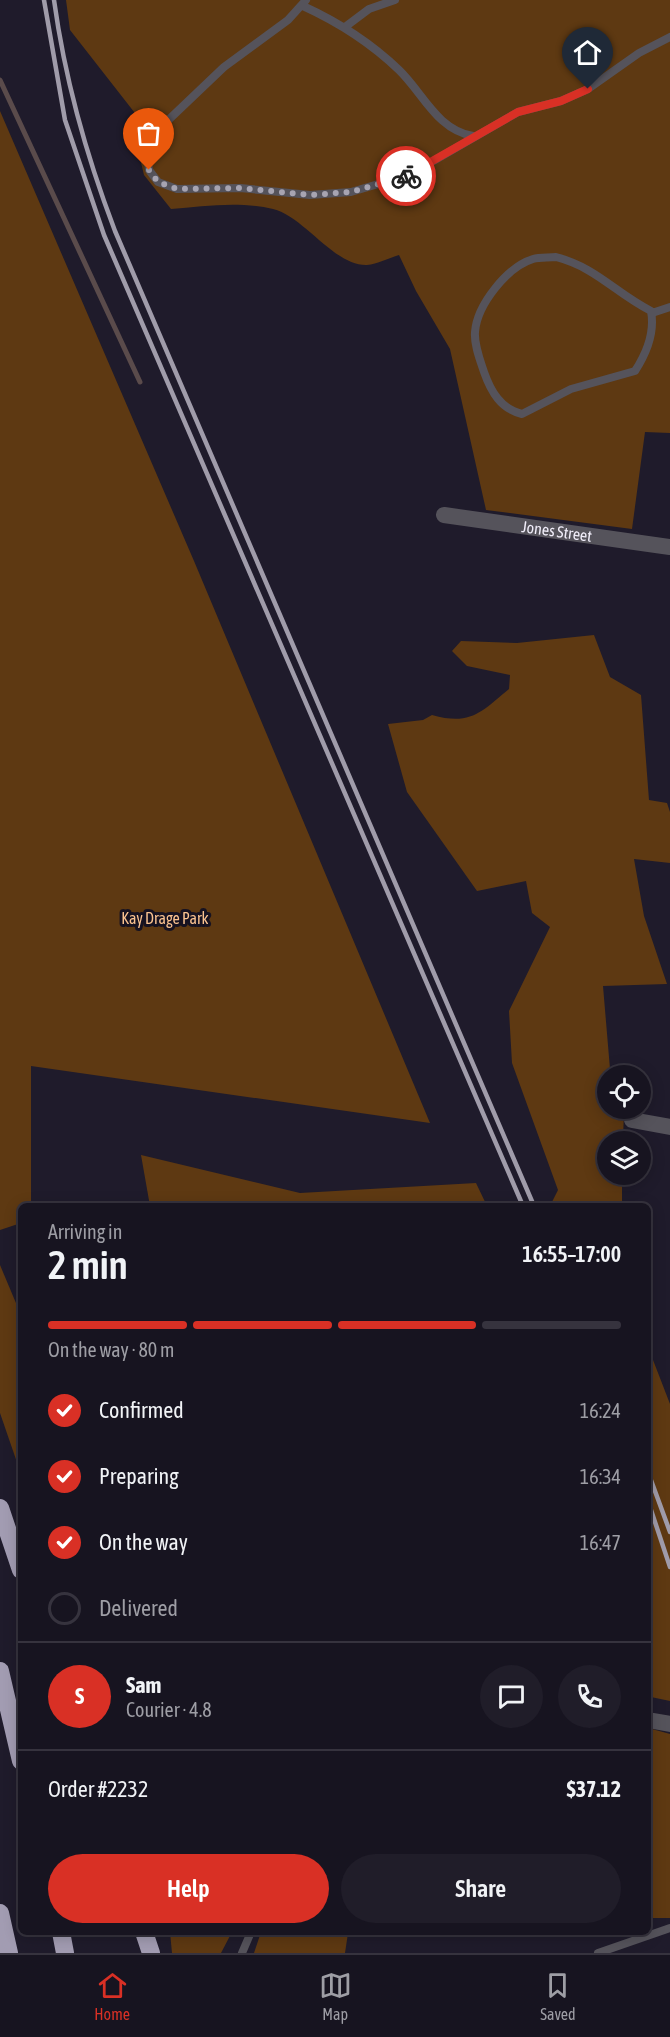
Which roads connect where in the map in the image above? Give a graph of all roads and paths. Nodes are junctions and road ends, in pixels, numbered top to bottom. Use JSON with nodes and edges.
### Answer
{"nodes":[{"id":1,"x":395,"y":0,"type":"edge"},
{"id":2,"x":304,"y":3,"type":"edge"},
{"id":3,"x":345,"y":27,"type":"junction"},
{"id":4,"x":670,"y":37,"type":"edge"},
{"id":5,"x":473,"y":136,"type":"junction"},
{"id":6,"x":670,"y":307,"type":"edge"},
{"id":7,"x":652,"y":313,"type":"junction"},
{"id":8,"x":444,"y":515,"type":"dead end"},
{"id":9,"x":670,"y":547,"type":"edge"},
{"id":10,"x":632,"y":1120,"type":"dead end"},
{"id":11,"x":670,"y":1127,"type":"edge"},
{"id":12,"x":0,"y":1508,"type":"edge"},
{"id":13,"x":18,"y":1561,"type":"edge"},
{"id":14,"x":0,"y":1671,"type":"edge"},
{"id":15,"x":18,"y":1748,"type":"edge"},
{"id":16,"x":0,"y":1913,"type":"edge"},
{"id":17,"x":670,"y":1928,"type":"edge"},
{"id":18,"x":62,"y":1935,"type":"edge"},
{"id":19,"x":145,"y":1935,"type":"edge"},
{"id":20,"x":249,"y":1935,"type":"edge"},
{"id":21,"x":650,"y":1935,"type":"edge"},
{"id":22,"x":651,"y":1935,"type":"edge"},
{"id":23,"x":9,"y":1953,"type":"edge"},
{"id":24,"x":66,"y":1953,"type":"edge"},
{"id":25,"x":151,"y":1953,"type":"edge"},
{"id":26,"x":242,"y":1953,"type":"edge"},
{"id":27,"x":598,"y":1953,"type":"edge"}],
"edges":[{"from":1,"to":3,"type":"lane"},
{"from":2,"to":3,"type":"lane"},
{"from":2,"to":5,"type":"lane"},
{"from":3,"to":5,"type":"lane"},
{"from":4,"to":5,"type":"lane"},
{"from":6,"to":7,"type":"lane"},
{"from":7,"to":7,"type":"lane"},
{"from":8,"to":9,"type":"street","name":"Jones Street"},
{"from":10,"to":11,"type":"street"},
{"from":12,"to":13,"type":"highway"},
{"from":14,"to":15,"type":"highway"},
{"from":16,"to":23,"type":"highway"},
{"from":17,"to":22,"type":"lane"},
{"from":18,"to":24,"type":"highway"},
{"from":19,"to":25,"type":"highway"},
{"from":20,"to":26,"type":"lane"},
{"from":21,"to":27,"type":"lane"}]}
